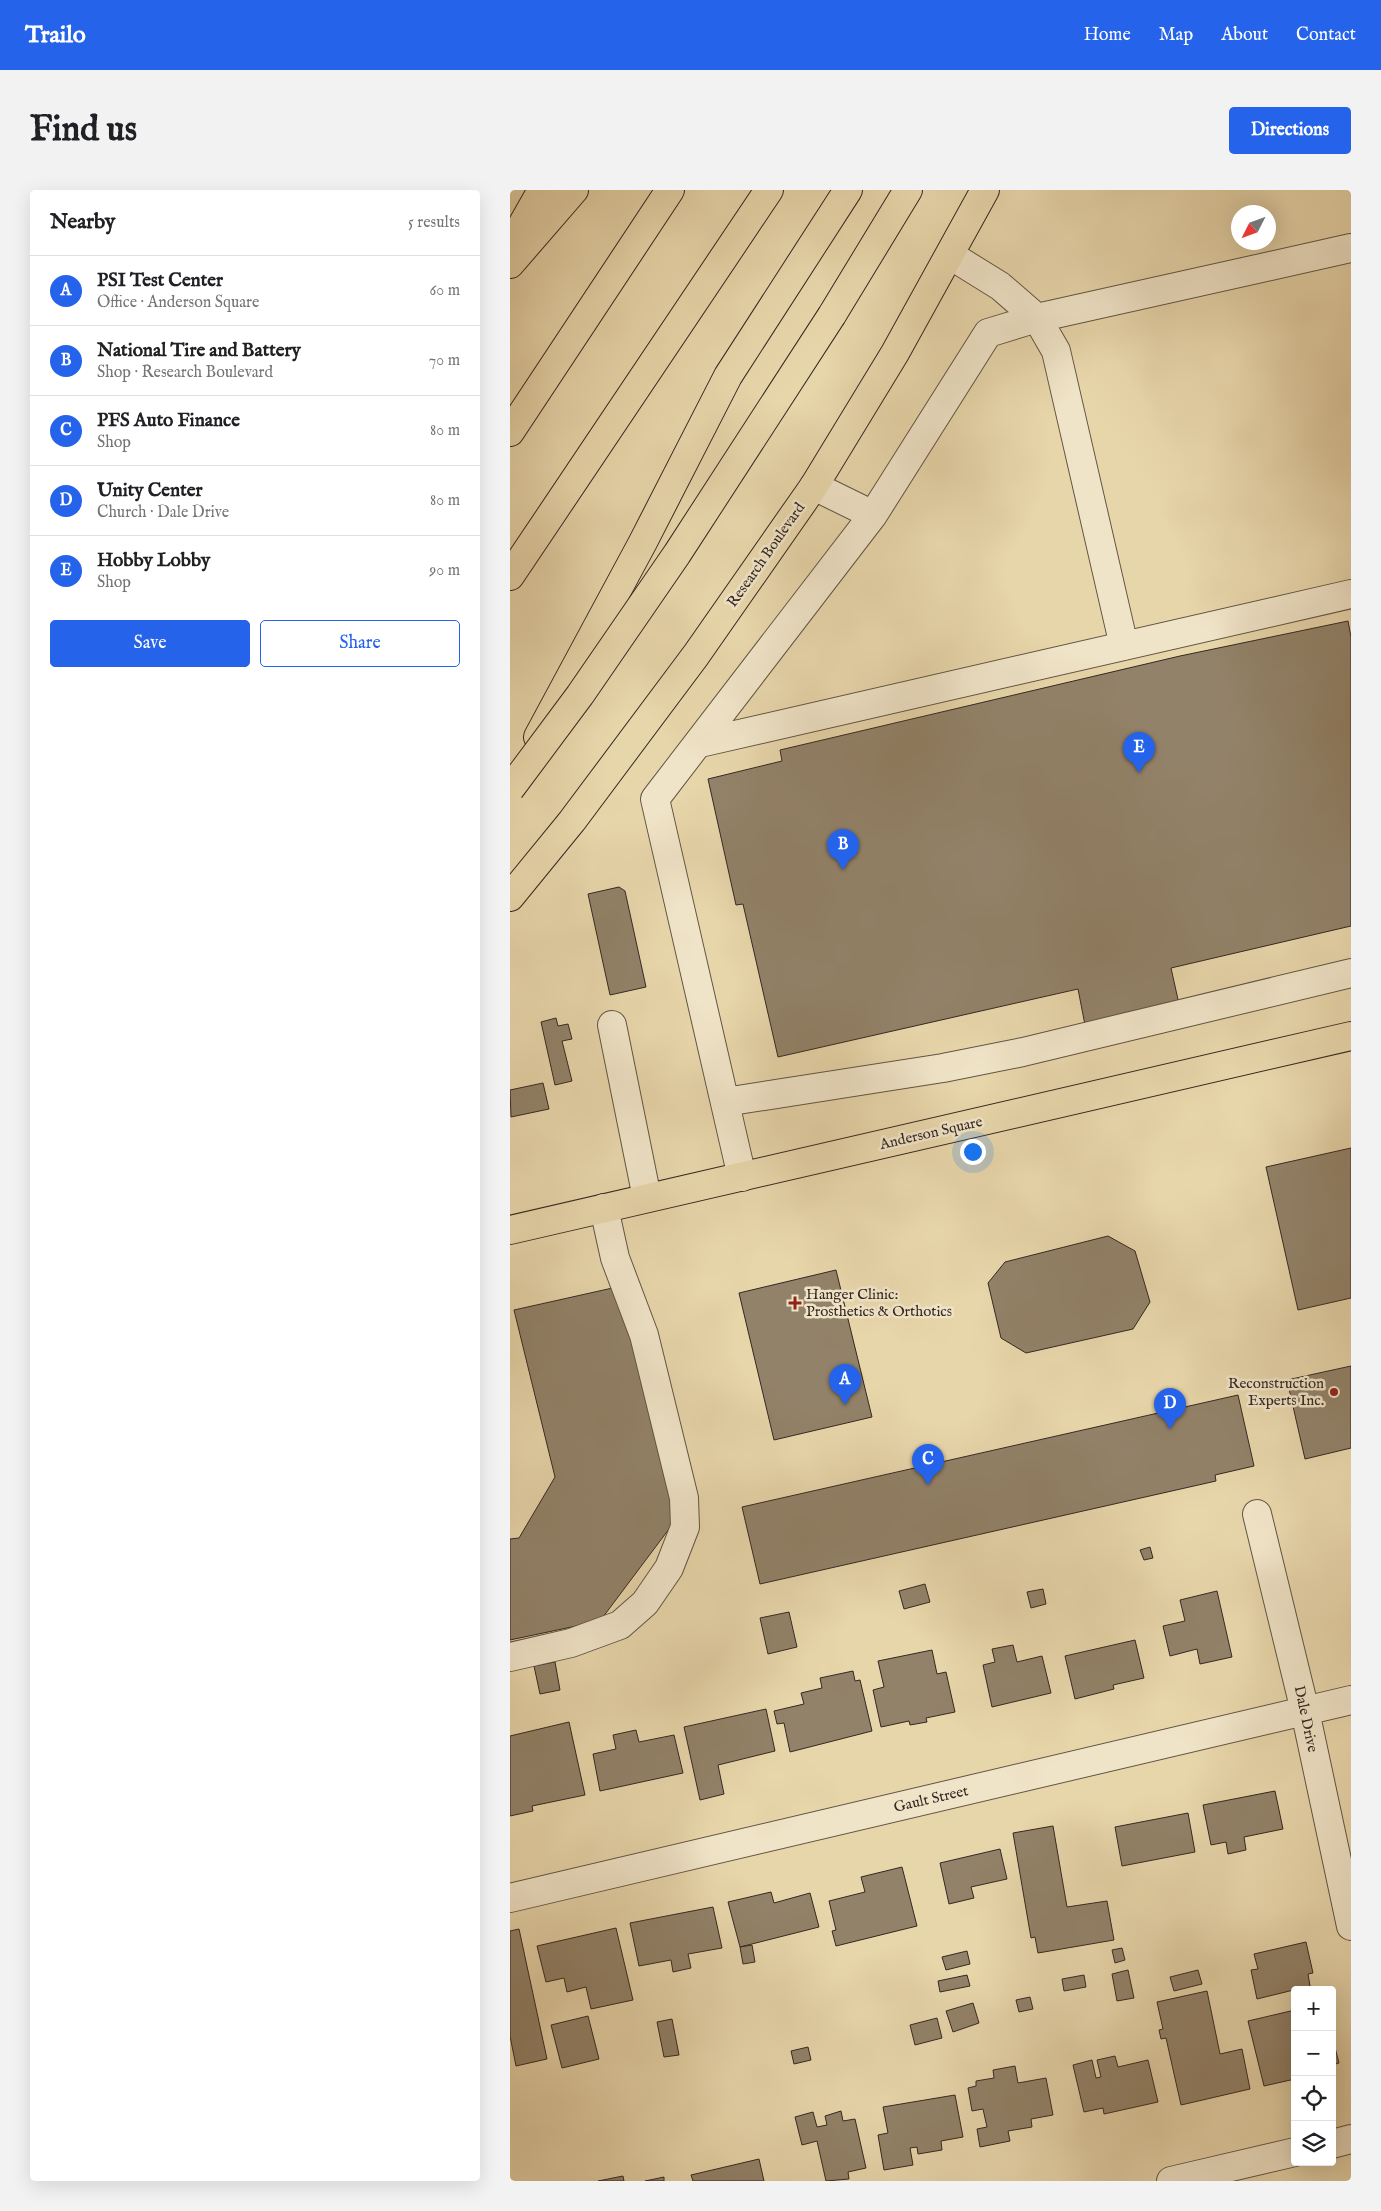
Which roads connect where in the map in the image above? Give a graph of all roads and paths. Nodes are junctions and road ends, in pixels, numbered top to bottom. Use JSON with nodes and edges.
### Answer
{"nodes":[{"id":1,"x":542,"y":190,"type":"edge"},
{"id":2,"x":574,"y":190,"type":"edge"},
{"id":3,"x":670,"y":190,"type":"edge"},
{"id":4,"x":769,"y":190,"type":"edge"},
{"id":5,"x":848,"y":190,"type":"edge"},
{"id":6,"x":908,"y":190,"type":"edge"},
{"id":7,"x":985,"y":190,"type":"edge"},
{"id":8,"x":510,"y":246,"type":"edge"},
{"id":9,"x":1351,"y":248,"type":"edge"},
{"id":10,"x":950,"y":255,"type":"junction"},
{"id":11,"x":510,"y":264,"type":"edge"},
{"id":12,"x":1038,"y":318,"type":"junction"},
{"id":13,"x":510,"y":432,"type":"edge"},
{"id":14,"x":814,"y":486,"type":"junction"},
{"id":15,"x":873,"y":516,"type":"junction"},
{"id":16,"x":510,"y":576,"type":"edge"},
{"id":17,"x":1351,"y":594,"type":"edge"},
{"id":18,"x":1124,"y":646,"type":"junction"},
{"id":19,"x":700,"y":743,"type":"junction"},
{"id":20,"x":510,"y":789,"type":"edge"},
{"id":21,"x":510,"y":897,"type":"edge"},
{"id":22,"x":1351,"y":973,"type":"edge"},
{"id":23,"x":612,"y":1025,"type":"dead end"},
{"id":24,"x":1351,"y":1036,"type":"edge"},
{"id":25,"x":725,"y":1102,"type":"junction"},
{"id":26,"x":742,"y":1177,"type":"junction"},
{"id":27,"x":647,"y":1198,"type":"junction"},
{"id":28,"x":604,"y":1208,"type":"junction"},
{"id":29,"x":510,"y":1230,"type":"edge"},
{"id":30,"x":1257,"y":1514,"type":"dead end"},
{"id":31,"x":510,"y":1657,"type":"edge"},
{"id":32,"x":1351,"y":1700,"type":"edge"},
{"id":33,"x":1306,"y":1711,"type":"junction"},
{"id":34,"x":510,"y":1898,"type":"edge"},
{"id":35,"x":1351,"y":1926,"type":"edge"},
{"id":36,"x":1351,"y":2140,"type":"edge"},
{"id":37,"x":1336,"y":2143,"type":"edge"},
{"id":38,"x":1291,"y":2153,"type":"edge"},
{"id":39,"x":1171,"y":2181,"type":"edge"}],
"edges":[{"from":1,"to":8,"type":"main road"},
{"from":2,"to":11,"type":"main road"},
{"from":3,"to":13,"type":"main road"},
{"from":4,"to":16,"type":"main road"},
{"from":5,"to":20,"type":"main road"},
{"from":6,"to":20,"type":"main road","bridge":true},
{"from":7,"to":10,"type":"main road","name":"Research Boulevard"},
{"from":9,"to":12,"type":"street"},
{"from":10,"to":12,"type":"street"},
{"from":10,"to":14,"type":"main road","name":"Research Boulevard"},
{"from":12,"to":15,"type":"street"},
{"from":12,"to":18,"type":"street"},
{"from":14,"to":15,"type":"street"},
{"from":14,"to":21,"type":"main road","name":"Research Boulevard"},
{"from":15,"to":19,"type":"street"},
{"from":17,"to":18,"type":"street"},
{"from":18,"to":19,"type":"street"},
{"from":19,"to":25,"type":"street"},
{"from":22,"to":25,"type":"street"},
{"from":23,"to":27,"type":"street"},
{"from":24,"to":26,"type":"main road","name":"Anderson Square"},
{"from":25,"to":26,"type":"street"},
{"from":26,"to":27,"type":"main road","name":"Anderson Square"},
{"from":27,"to":28,"type":"main road","name":"Anderson Square"},
{"from":28,"to":29,"type":"main road","name":"Anderson Square"},
{"from":28,"to":31,"type":"street"},
{"from":30,"to":33,"type":"street","name":"Dale Drive"},
{"from":32,"to":33,"type":"street","name":"Gault Street"},
{"from":33,"to":34,"type":"street","name":"Gault Street"},
{"from":33,"to":35,"type":"street","name":"Dale Drive"},
{"from":36,"to":37,"type":"street"},
{"from":38,"to":39,"type":"street"}]}
